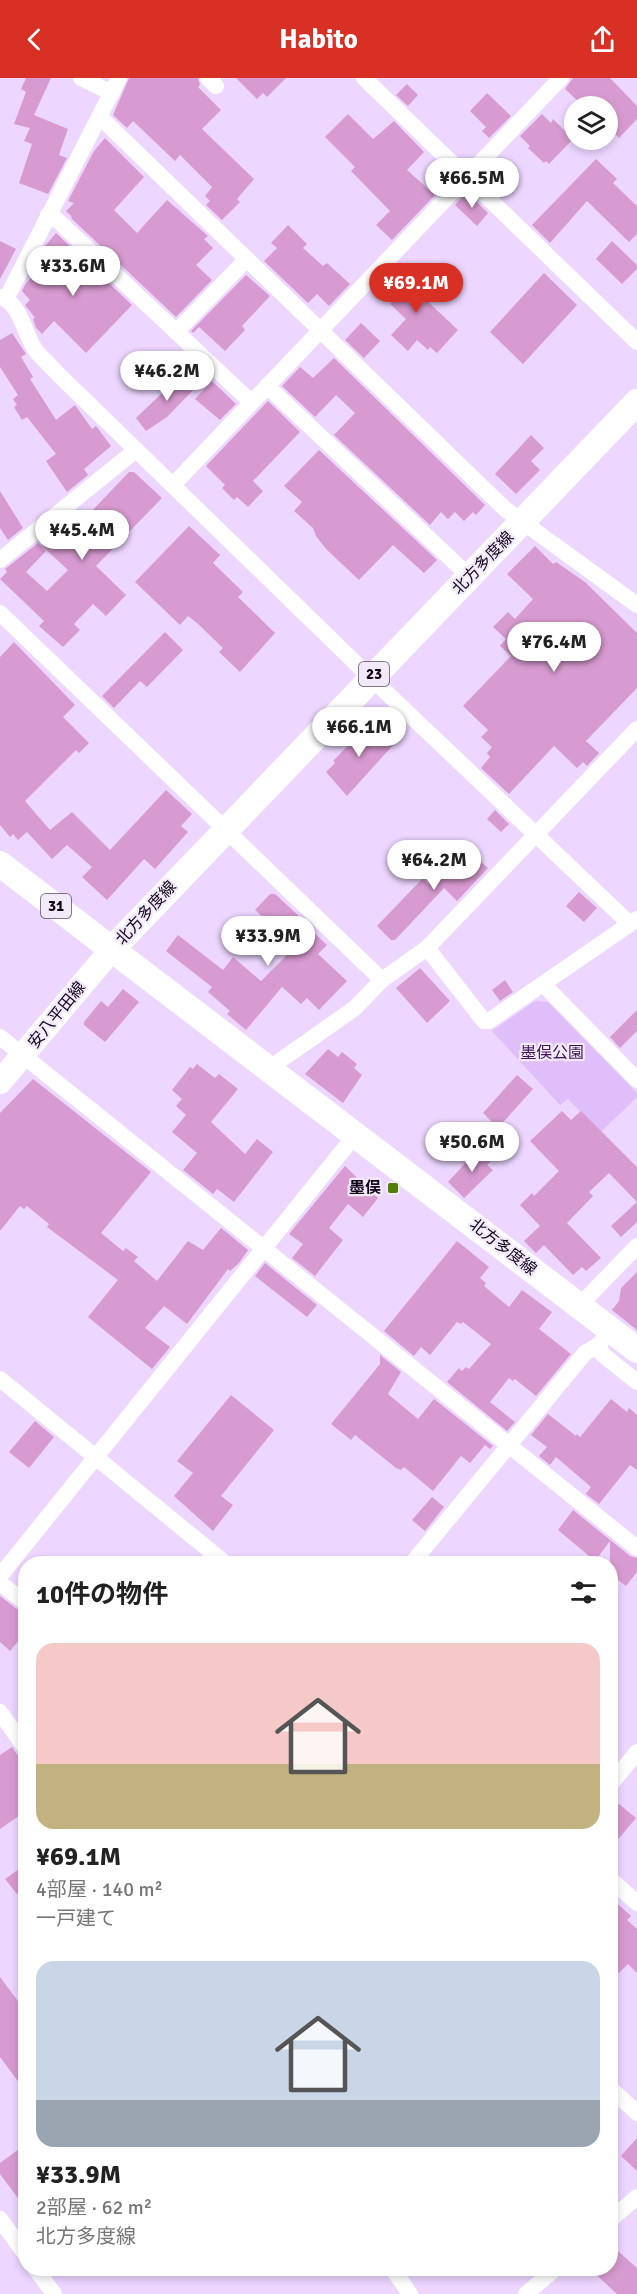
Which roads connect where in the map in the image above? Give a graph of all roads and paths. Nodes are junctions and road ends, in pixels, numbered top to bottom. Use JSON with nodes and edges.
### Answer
{"nodes":[{"id":1,"x":81,"y":78,"type":"edge"},
{"id":2,"x":364,"y":78,"type":"edge"},
{"id":3,"x":561,"y":78,"type":"edge"},
{"id":4,"x":115,"y":86,"type":"edge"},
{"id":5,"x":100,"y":117,"type":"junction"},
{"id":6,"x":466,"y":178,"type":"junction"},
{"id":7,"x":48,"y":215,"type":"junction"},
{"id":8,"x":247,"y":259,"type":"junction"},
{"id":9,"x":3,"y":298,"type":"edge"},
{"id":10,"x":320,"y":330,"type":"junction"},
{"id":11,"x":176,"y":332,"type":"junction"},
{"id":12,"x":637,"y":342,"type":"edge"},
{"id":13,"x":267,"y":386,"type":"junction"},
{"id":14,"x":251,"y":402,"type":"junction"},
{"id":15,"x":637,"y":402,"type":"edge"},
{"id":16,"x":136,"y":450,"type":"junction"},
{"id":17,"x":173,"y":484,"type":"junction"},
{"id":18,"x":522,"y":522,"type":"junction"},
{"id":19,"x":0,"y":560,"type":"edge"},
{"id":20,"x":470,"y":577,"type":"junction"},
{"id":21,"x":637,"y":605,"type":"edge"},
{"id":22,"x":0,"y":613,"type":"edge"},
{"id":23,"x":370,"y":678,"type":"junction"},
{"id":24,"x":637,"y":729,"type":"edge"},
{"id":25,"x":224,"y":831,"type":"junction"},
{"id":26,"x":537,"y":836,"type":"junction"},
{"id":27,"x":0,"y":864,"type":"edge"},
{"id":28,"x":634,"y":922,"type":"edge"},
{"id":29,"x":113,"y":948,"type":"junction"},
{"id":30,"x":427,"y":948,"type":"junction"},
{"id":31,"x":382,"y":980,"type":"junction"},
{"id":32,"x":544,"y":985,"type":"junction"},
{"id":33,"x":0,"y":1036,"type":"edge"},
{"id":34,"x":23,"y":1056,"type":"junction"},
{"id":35,"x":272,"y":1070,"type":"junction"},
{"id":36,"x":637,"y":1080,"type":"edge"},
{"id":37,"x":0,"y":1082,"type":"edge"},
{"id":38,"x":356,"y":1134,"type":"junction"},
{"id":39,"x":637,"y":1246,"type":"edge"},
{"id":40,"x":264,"y":1248,"type":"junction"},
{"id":41,"x":580,"y":1305,"type":"junction"},
{"id":42,"x":604,"y":1337,"type":"junction"},
{"id":43,"x":637,"y":1350,"type":"edge"},
{"id":44,"x":0,"y":1379,"type":"edge"},
{"id":45,"x":637,"y":1382,"type":"edge"},
{"id":46,"x":508,"y":1446,"type":"junction"},
{"id":47,"x":95,"y":1457,"type":"junction"},
{"id":48,"x":637,"y":1548,"type":"edge"},
{"id":49,"x":216,"y":1556,"type":"edge"},
{"id":50,"x":418,"y":1556,"type":"edge"},
{"id":51,"x":0,"y":1576,"type":"edge"},
{"id":52,"x":0,"y":1583,"type":"edge"},
{"id":53,"x":18,"y":1597,"type":"edge"},
{"id":54,"x":0,"y":1712,"type":"edge"},
{"id":55,"x":18,"y":1738,"type":"edge"},
{"id":56,"x":637,"y":1752,"type":"edge"},
{"id":57,"x":618,"y":1775,"type":"edge"},
{"id":58,"x":618,"y":1886,"type":"edge"},
{"id":59,"x":637,"y":1903,"type":"edge"},
{"id":60,"x":618,"y":2095,"type":"edge"},
{"id":61,"x":637,"y":2113,"type":"edge"},
{"id":62,"x":637,"y":2198,"type":"edge"},
{"id":63,"x":618,"y":2213,"type":"edge"},
{"id":64,"x":0,"y":2219,"type":"edge"},
{"id":65,"x":18,"y":2244,"type":"edge"},
{"id":66,"x":42,"y":2276,"type":"edge"},
{"id":67,"x":398,"y":2276,"type":"edge"},
{"id":68,"x":547,"y":2276,"type":"edge"},
{"id":69,"x":54,"y":2294,"type":"edge"},
{"id":70,"x":410,"y":2294,"type":"edge"},
{"id":71,"x":526,"y":2294,"type":"edge"}],
"edges":[{"from":1,"to":4,"type":"street"},
{"from":2,"to":6,"type":"street"},
{"from":3,"to":6,"type":"street"},
{"from":4,"to":5,"type":"street"},
{"from":5,"to":7,"type":"street"},
{"from":5,"to":8,"type":"street"},
{"from":6,"to":10,"type":"street"},
{"from":6,"to":12,"type":"street"},
{"from":7,"to":9,"type":"street"},
{"from":7,"to":11,"type":"street"},
{"from":8,"to":10,"type":"street"},
{"from":8,"to":11,"type":"street"},
{"from":9,"to":16,"type":"street"},
{"from":10,"to":13,"type":"street"},
{"from":10,"to":18,"type":"street"},
{"from":11,"to":14,"type":"street"},
{"from":13,"to":14,"type":"street"},
{"from":13,"to":20,"type":"street"},
{"from":14,"to":17,"type":"street"},
{"from":15,"to":18,"type":"main road","name":"北方多度線","number":"23"},
{"from":16,"to":17,"type":"street"},
{"from":16,"to":19,"type":"street"},
{"from":17,"to":23,"type":"street"},
{"from":18,"to":20,"type":"main road","name":"北方多度線","number":"23"},
{"from":18,"to":21,"type":"street"},
{"from":20,"to":23,"type":"main road","name":"北方多度線","number":"23"},
{"from":22,"to":25,"type":"street"},
{"from":23,"to":25,"type":"main road","name":"北方多度線","number":"23"},
{"from":23,"to":26,"type":"street"},
{"from":24,"to":26,"type":"street"},
{"from":25,"to":29,"type":"main road","name":"北方多度線","number":"23"},
{"from":25,"to":31,"type":"street"},
{"from":26,"to":28,"type":"street"},
{"from":26,"to":30,"type":"street"},
{"from":27,"to":29,"type":"main road","number":"31"},
{"from":28,"to":32,"type":"street"},
{"from":29,"to":34,"type":"main road","name":"安八平田線"},
{"from":29,"to":35,"type":"main road","name":"北方多度線"},
{"from":30,"to":31,"type":"street"},
{"from":30,"to":32,"type":"street"},
{"from":31,"to":35,"type":"street"},
{"from":32,"to":36,"type":"street"},
{"from":33,"to":34,"type":"street"},
{"from":34,"to":37,"type":"main road","name":"安八平田線"},
{"from":34,"to":40,"type":"street"},
{"from":35,"to":38,"type":"main road","name":"北方多度線"},
{"from":38,"to":40,"type":"street"},
{"from":38,"to":41,"type":"main road","name":"北方多度線"},
{"from":39,"to":41,"type":"street"},
{"from":40,"to":46,"type":"street"},
{"from":40,"to":47,"type":"street"},
{"from":41,"to":42,"type":"main road","name":"北方多度線"},
{"from":42,"to":43,"type":"main road","name":"北方多度線"},
{"from":42,"to":45,"type":"street"},
{"from":42,"to":46,"type":"street"},
{"from":44,"to":47,"type":"street"},
{"from":46,"to":48,"type":"street"},
{"from":46,"to":50,"type":"street"},
{"from":47,"to":49,"type":"street"},
{"from":47,"to":51,"type":"street"},
{"from":52,"to":53,"type":"street"},
{"from":54,"to":55,"type":"street"},
{"from":56,"to":57,"type":"street"},
{"from":58,"to":59,"type":"street"},
{"from":60,"to":61,"type":"street"},
{"from":62,"to":63,"type":"street"},
{"from":64,"to":65,"type":"street"},
{"from":66,"to":69,"type":"street"},
{"from":67,"to":70,"type":"street"},
{"from":68,"to":71,"type":"street"}]}
